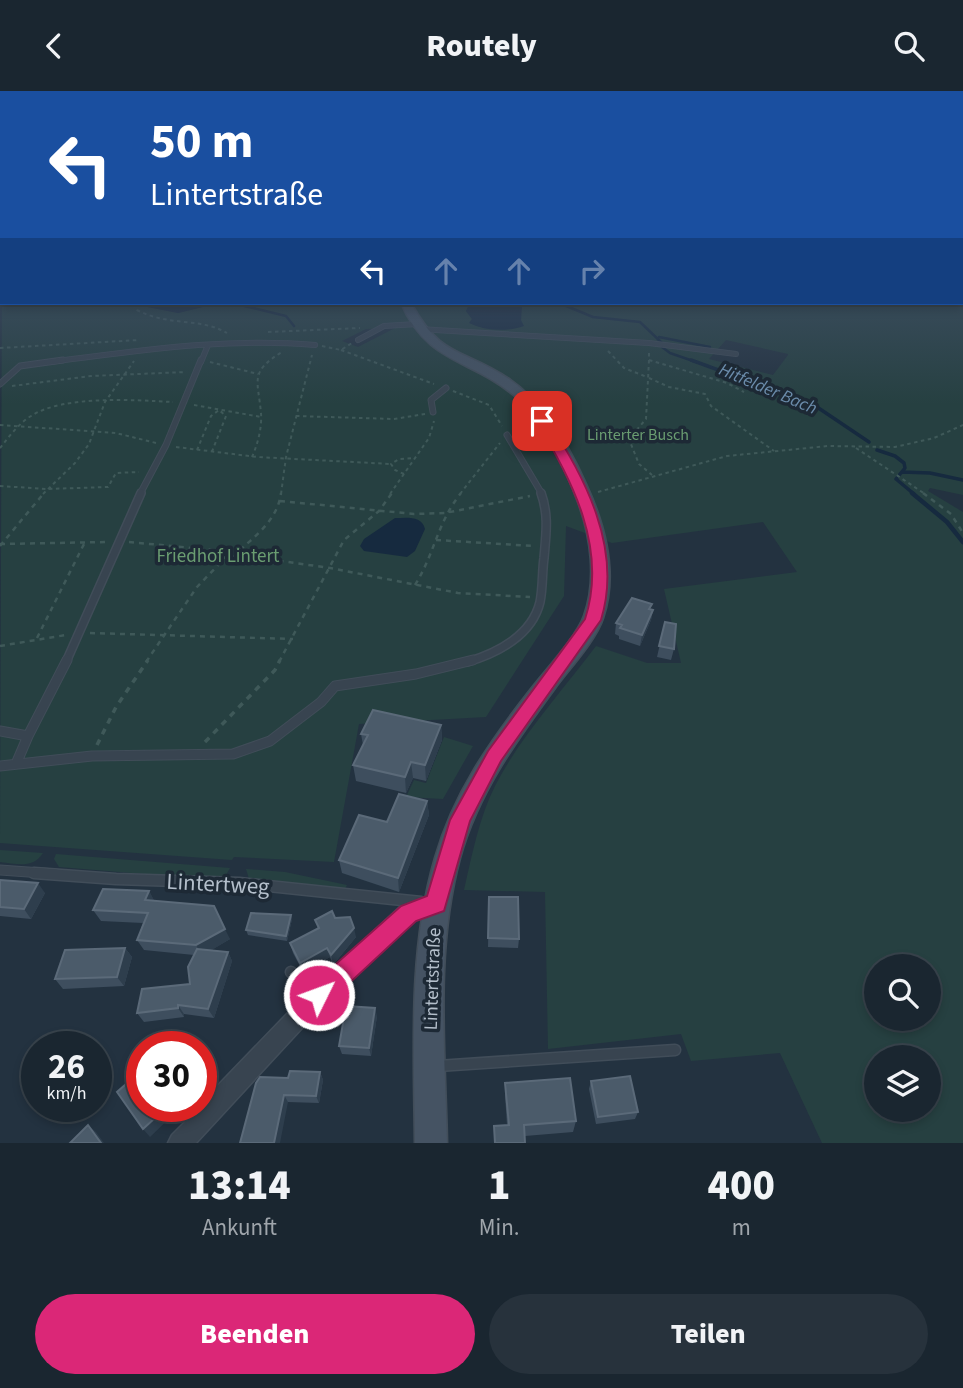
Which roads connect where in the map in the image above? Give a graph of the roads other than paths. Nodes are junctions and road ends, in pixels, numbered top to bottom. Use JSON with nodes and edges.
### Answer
{"nodes":[{"id":1,"x":408,"y":306,"type":"edge"},
{"id":2,"x":418,"y":327,"type":"junction"},
{"id":3,"x":358,"y":340,"type":"road end"},
{"id":4,"x":208,"y":345,"type":"junction"},
{"id":5,"x":315,"y":345,"type":"road end"},
{"id":6,"x":736,"y":354,"type":"dead end"},
{"id":7,"x":0,"y":384,"type":"edge"},
{"id":8,"x":446,"y":388,"type":"road end"},
{"id":9,"x":433,"y":412,"type":"road end"},
{"id":10,"x":507,"y":435,"type":"road end"},
{"id":11,"x":0,"y":731,"type":"edge"},
{"id":12,"x":28,"y":736,"type":"junction"},
{"id":13,"x":16,"y":764,"type":"junction"},
{"id":14,"x":0,"y":766,"type":"edge"},
{"id":15,"x":0,"y":870,"type":"edge"},
{"id":16,"x":436,"y":903,"type":"junction"},
{"id":17,"x":290,"y":972,"type":"dead end"},
{"id":18,"x":319,"y":995,"type":"junction"},
{"id":19,"x":675,"y":1050,"type":"dead end"},
{"id":20,"x":430,"y":1067,"type":"junction"},
{"id":21,"x":180,"y":1143,"type":"edge"},
{"id":22,"x":431,"y":1143,"type":"edge"}],
"edges":[{"from":1,"to":2,"type":"main road","name":"Lintertstraße"},
{"from":2,"to":3,"type":"lane"},
{"from":2,"to":6,"type":"lane"},
{"from":2,"to":16,"type":"main road","name":"Lintertstraße"},
{"from":4,"to":5,"type":"lane"},
{"from":4,"to":7,"type":"lane"},
{"from":4,"to":12,"type":"lane"},
{"from":8,"to":9,"type":"lane"},
{"from":10,"to":13,"type":"lane"},
{"from":11,"to":12,"type":"lane"},
{"from":12,"to":13,"type":"lane"},
{"from":13,"to":14,"type":"lane"},
{"from":15,"to":16,"type":"lane","name":"Lintertweg"},
{"from":16,"to":18,"type":"street"},
{"from":16,"to":20,"type":"main road","name":"Lintertstraße"},
{"from":17,"to":18,"type":"lane"},
{"from":18,"to":21,"type":"street"},
{"from":19,"to":20,"type":"lane"},
{"from":20,"to":22,"type":"main road","name":"Lintertstraße"}]}
